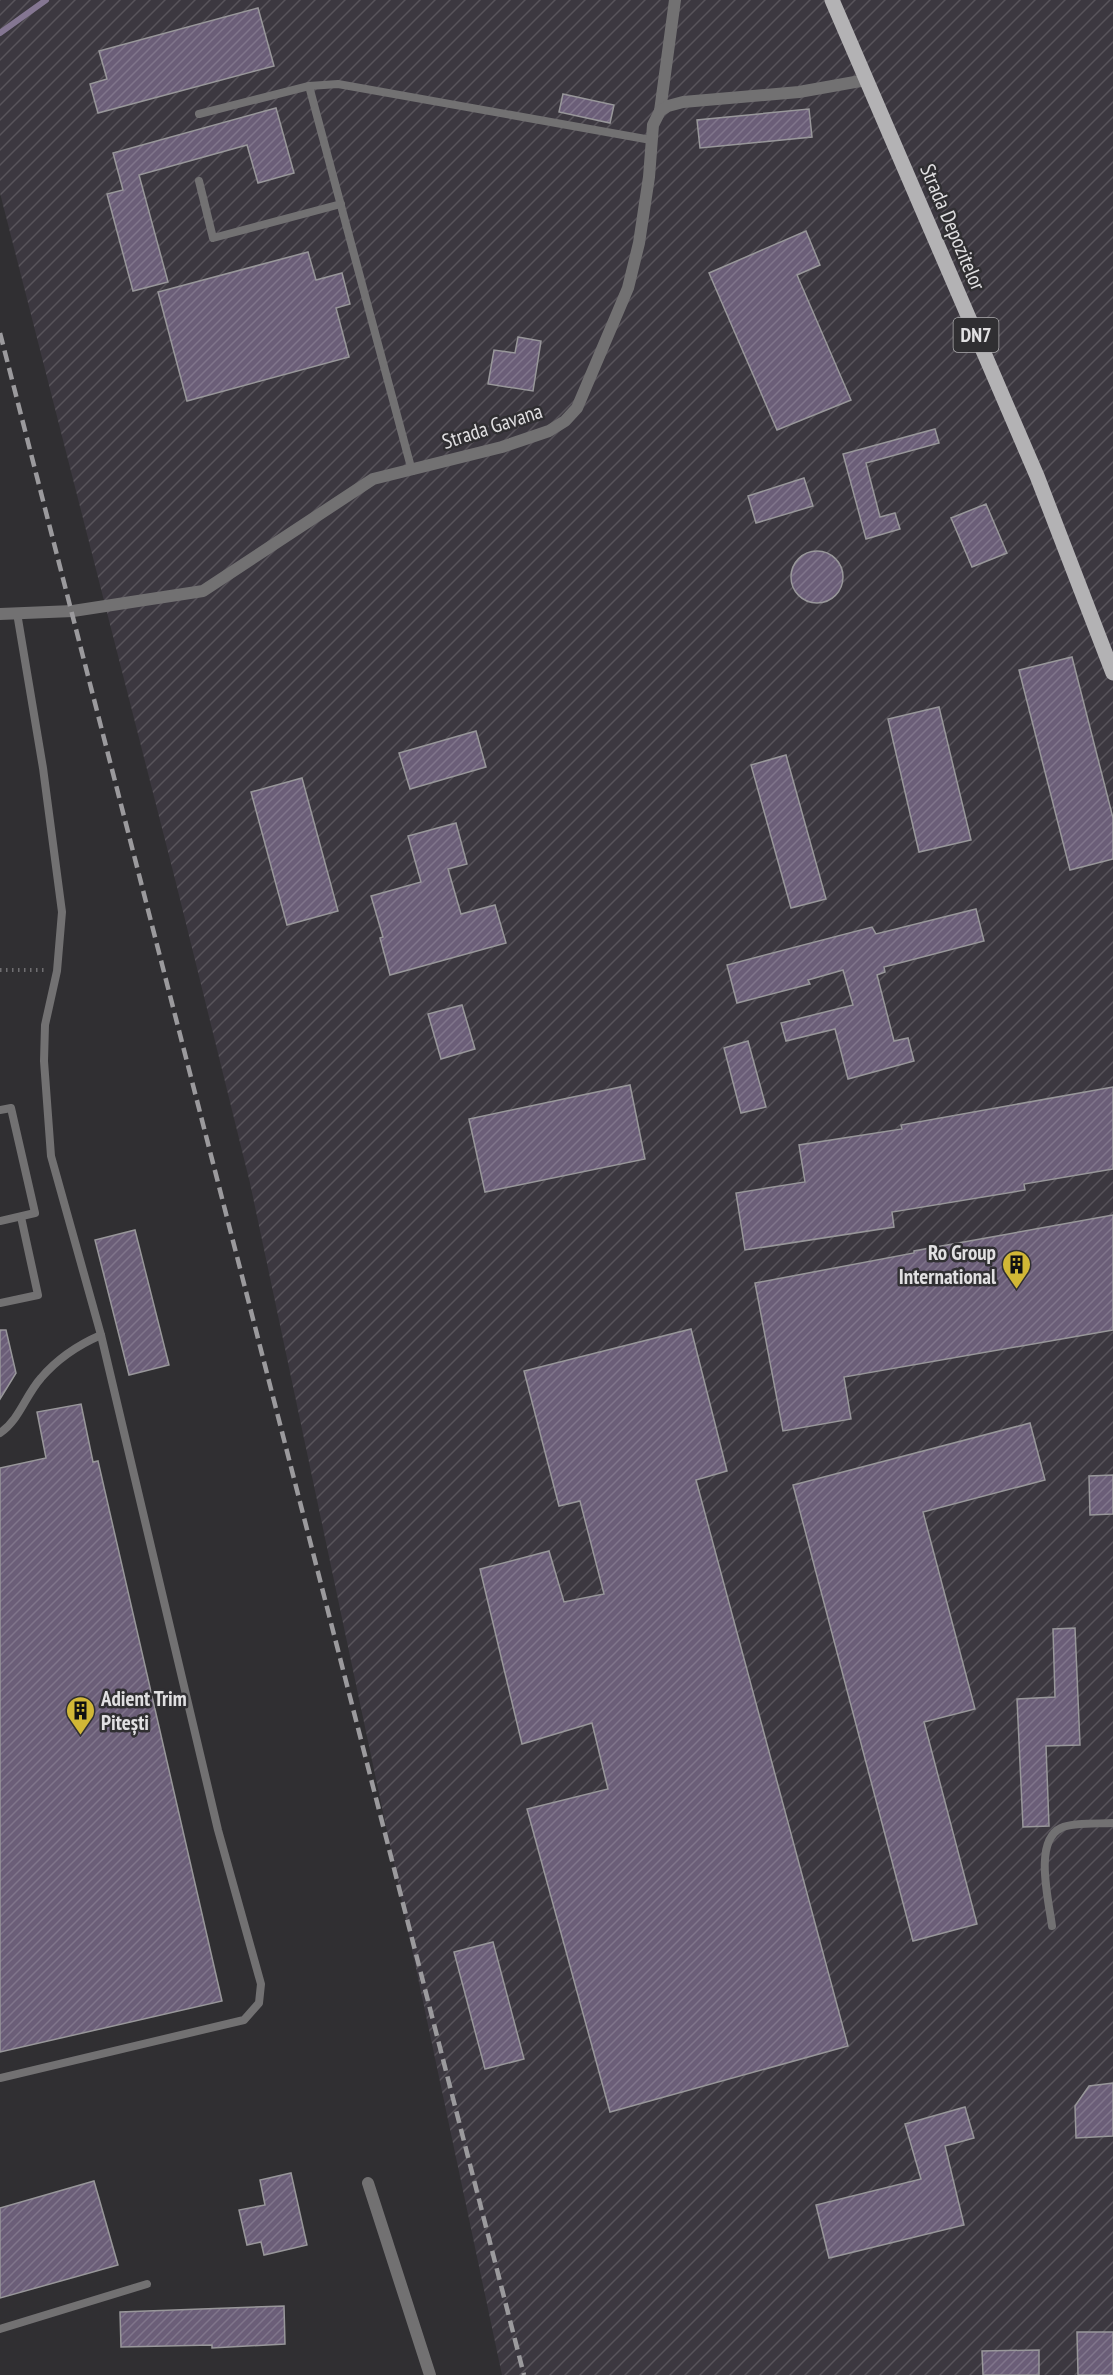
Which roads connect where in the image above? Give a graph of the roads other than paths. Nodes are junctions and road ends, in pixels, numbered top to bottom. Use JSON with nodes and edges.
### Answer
{"nodes":[{"id":1,"x":675,"y":0,"type":"edge"},
{"id":2,"x":832,"y":0,"type":"edge"},
{"id":3,"x":866,"y":80,"type":"junction"},
{"id":4,"x":309,"y":86,"type":"junction"},
{"id":5,"x":660,"y":111,"type":"junction"},
{"id":6,"x":199,"y":114,"type":"dead end"},
{"id":7,"x":651,"y":140,"type":"junction"},
{"id":8,"x":199,"y":181,"type":"dead end"},
{"id":9,"x":341,"y":204,"type":"junction"},
{"id":10,"x":412,"y":471,"type":"junction"},
{"id":11,"x":17,"y":613,"type":"junction"},
{"id":12,"x":0,"y":614,"type":"edge"},
{"id":13,"x":1113,"y":673,"type":"edge"},
{"id":14,"x":0,"y":1110,"type":"edge"},
{"id":15,"x":21,"y":1217,"type":"junction"},
{"id":16,"x":0,"y":1221,"type":"edge"},
{"id":17,"x":0,"y":1304,"type":"edge"},
{"id":18,"x":101,"y":1335,"type":"junction"},
{"id":19,"x":0,"y":1434,"type":"edge"},
{"id":20,"x":1113,"y":1823,"type":"edge"},
{"id":21,"x":1052,"y":1926,"type":"dead end"},
{"id":22,"x":0,"y":2078,"type":"edge"},
{"id":23,"x":368,"y":2183,"type":"dead end"},
{"id":24,"x":147,"y":2284,"type":"dead end"},
{"id":25,"x":0,"y":2329,"type":"edge"},
{"id":26,"x":430,"y":2375,"type":"edge"}],
"edges":[{"from":1,"to":5,"type":"street","name":"Strada Gavana"},
{"from":2,"to":3,"type":"main road","name":"Strada Depozitelor","number":"DN7"},
{"from":3,"to":5,"type":"street"},
{"from":3,"to":13,"type":"main road","name":"Strada Depozitelor","number":"DN7"},
{"from":4,"to":6,"type":"lane"},
{"from":4,"to":7,"type":"lane"},
{"from":4,"to":9,"type":"lane"},
{"from":5,"to":7,"type":"street","name":"Strada Gavana"},
{"from":7,"to":10,"type":"street","name":"Strada Gavana"},
{"from":8,"to":9,"type":"lane"},
{"from":9,"to":10,"type":"lane"},
{"from":10,"to":11,"type":"street","name":"Strada Gavana"},
{"from":11,"to":12,"type":"street","name":"Strada Gavana"},
{"from":11,"to":18,"type":"lane"},
{"from":14,"to":15,"type":"lane"},
{"from":15,"to":16,"type":"lane"},
{"from":15,"to":17,"type":"lane"},
{"from":18,"to":19,"type":"lane"},
{"from":18,"to":22,"type":"lane"},
{"from":20,"to":21,"type":"lane"},
{"from":23,"to":26,"type":"street"},
{"from":24,"to":25,"type":"lane"}]}
